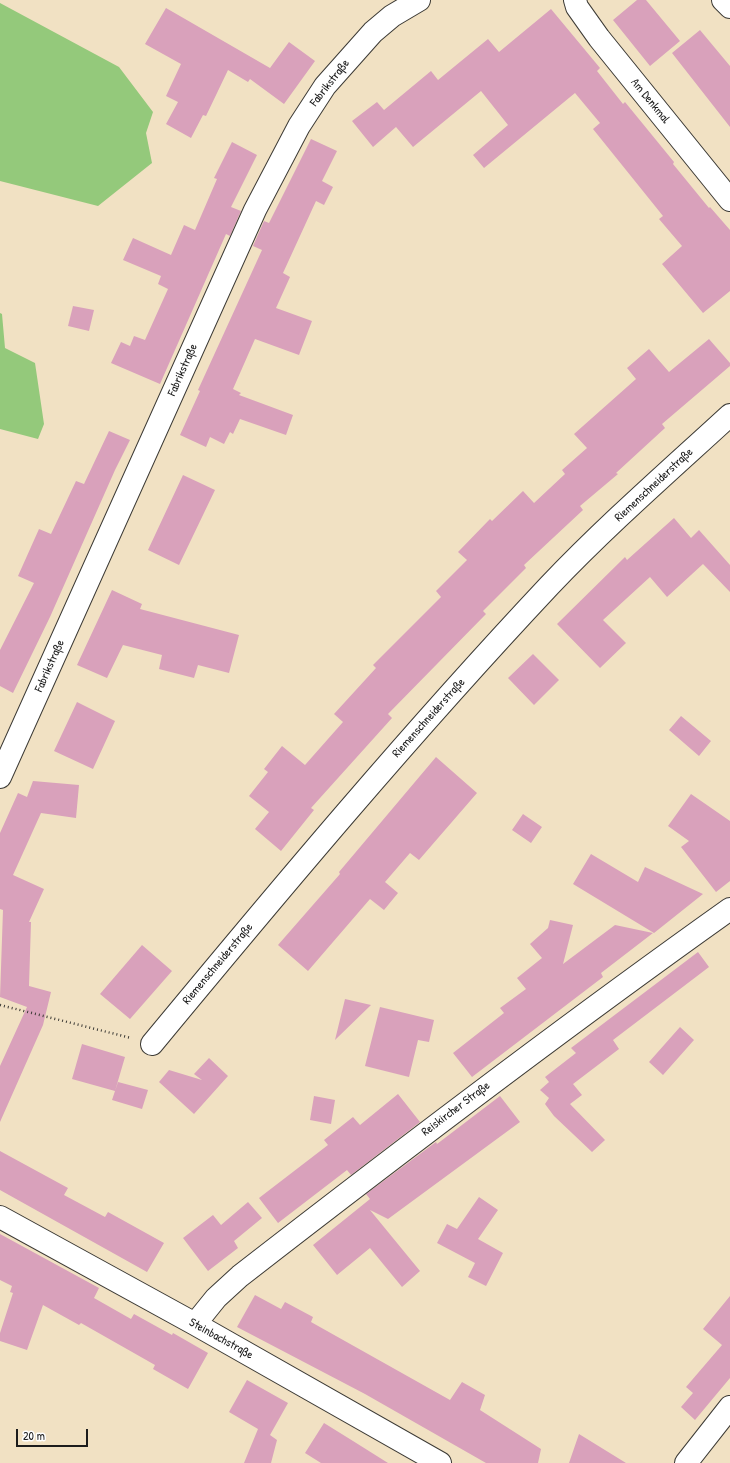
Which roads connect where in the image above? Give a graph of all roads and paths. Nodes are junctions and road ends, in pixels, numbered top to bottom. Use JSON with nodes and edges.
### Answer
{"nodes":[{"id":1,"x":419,"y":0,"type":"edge"},
{"id":2,"x":575,"y":0,"type":"edge"},
{"id":3,"x":723,"y":0,"type":"edge"},
{"id":4,"x":730,"y":7,"type":"edge"},
{"id":5,"x":730,"y":200,"type":"edge"},
{"id":6,"x":730,"y":415,"type":"edge"},
{"id":7,"x":0,"y":777,"type":"edge"},
{"id":8,"x":730,"y":909,"type":"edge"},
{"id":9,"x":0,"y":1005,"type":"edge"},
{"id":10,"x":152,"y":1044,"type":"joint"},
{"id":11,"x":0,"y":1217,"type":"edge"},
{"id":12,"x":195,"y":1324,"type":"junction"},
{"id":13,"x":730,"y":1407,"type":"edge"},
{"id":14,"x":440,"y":1463,"type":"edge"},
{"id":15,"x":686,"y":1463,"type":"edge"}],
"edges":[{"from":1,"to":7,"type":"street","name":"Fabrikstraße"},
{"from":2,"to":5,"type":"street","name":"Am Denkmal"},
{"from":3,"to":4,"type":"street"},
{"from":6,"to":10,"type":"street","name":"Riemenschneiderstraße"},
{"from":8,"to":12,"type":"street","name":"Reiskircher Straße"},
{"from":9,"to":10,"type":"path"},
{"from":11,"to":12,"type":"street","name":"Steinbachstraße"},
{"from":12,"to":14,"type":"street","name":"Steinbachstraße"},
{"from":13,"to":15,"type":"street"}]}
